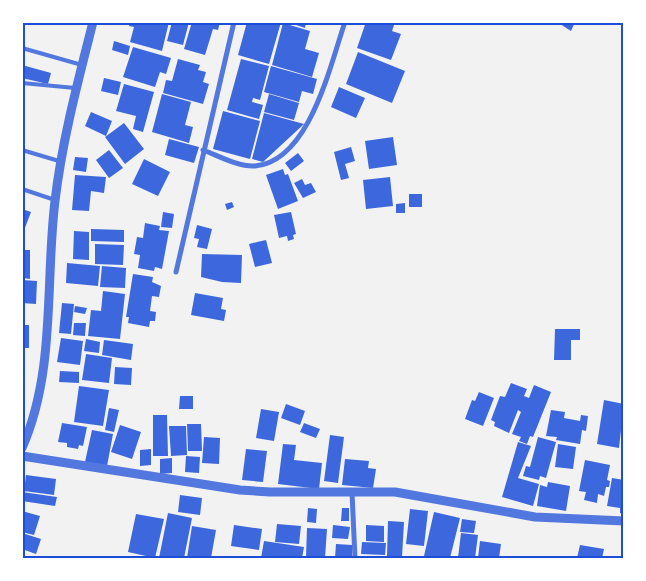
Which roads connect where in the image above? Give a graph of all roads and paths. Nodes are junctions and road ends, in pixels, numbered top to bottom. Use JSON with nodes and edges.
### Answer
{"nodes":[{"id":1,"x":93,"y":22,"type":"edge"},
{"id":2,"x":234,"y":22,"type":"edge"},
{"id":3,"x":345,"y":22,"type":"edge"},
{"id":4,"x":22,"y":48,"type":"edge"},
{"id":5,"x":82,"y":65,"type":"junction"},
{"id":6,"x":22,"y":83,"type":"edge"},
{"id":7,"x":77,"y":88,"type":"junction"},
{"id":8,"x":22,"y":150,"type":"edge"},
{"id":9,"x":203,"y":150,"type":"junction"},
{"id":10,"x":62,"y":161,"type":"junction"},
{"id":11,"x":22,"y":190,"type":"edge"},
{"id":12,"x":55,"y":200,"type":"junction"},
{"id":13,"x":176,"y":272,"type":"dead end"},
{"id":14,"x":22,"y":448,"type":"edge"},
{"id":15,"x":22,"y":456,"type":"edge"},
{"id":16,"x":352,"y":491,"type":"junction"},
{"id":17,"x":624,"y":521,"type":"edge"},
{"id":18,"x":355,"y":558,"type":"edge"}],
"edges":[{"from":1,"to":5,"type":"street"},
{"from":2,"to":9,"type":"street"},
{"from":3,"to":9,"type":"street"},
{"from":4,"to":5,"type":"lane"},
{"from":5,"to":7,"type":"street"},
{"from":6,"to":7,"type":"lane"},
{"from":7,"to":10,"type":"street"},
{"from":8,"to":10,"type":"lane"},
{"from":9,"to":13,"type":"street"},
{"from":10,"to":12,"type":"street"},
{"from":11,"to":12,"type":"lane"},
{"from":12,"to":14,"type":"street"},
{"from":15,"to":16,"type":"street"},
{"from":16,"to":17,"type":"street"},
{"from":16,"to":18,"type":"street"}]}
